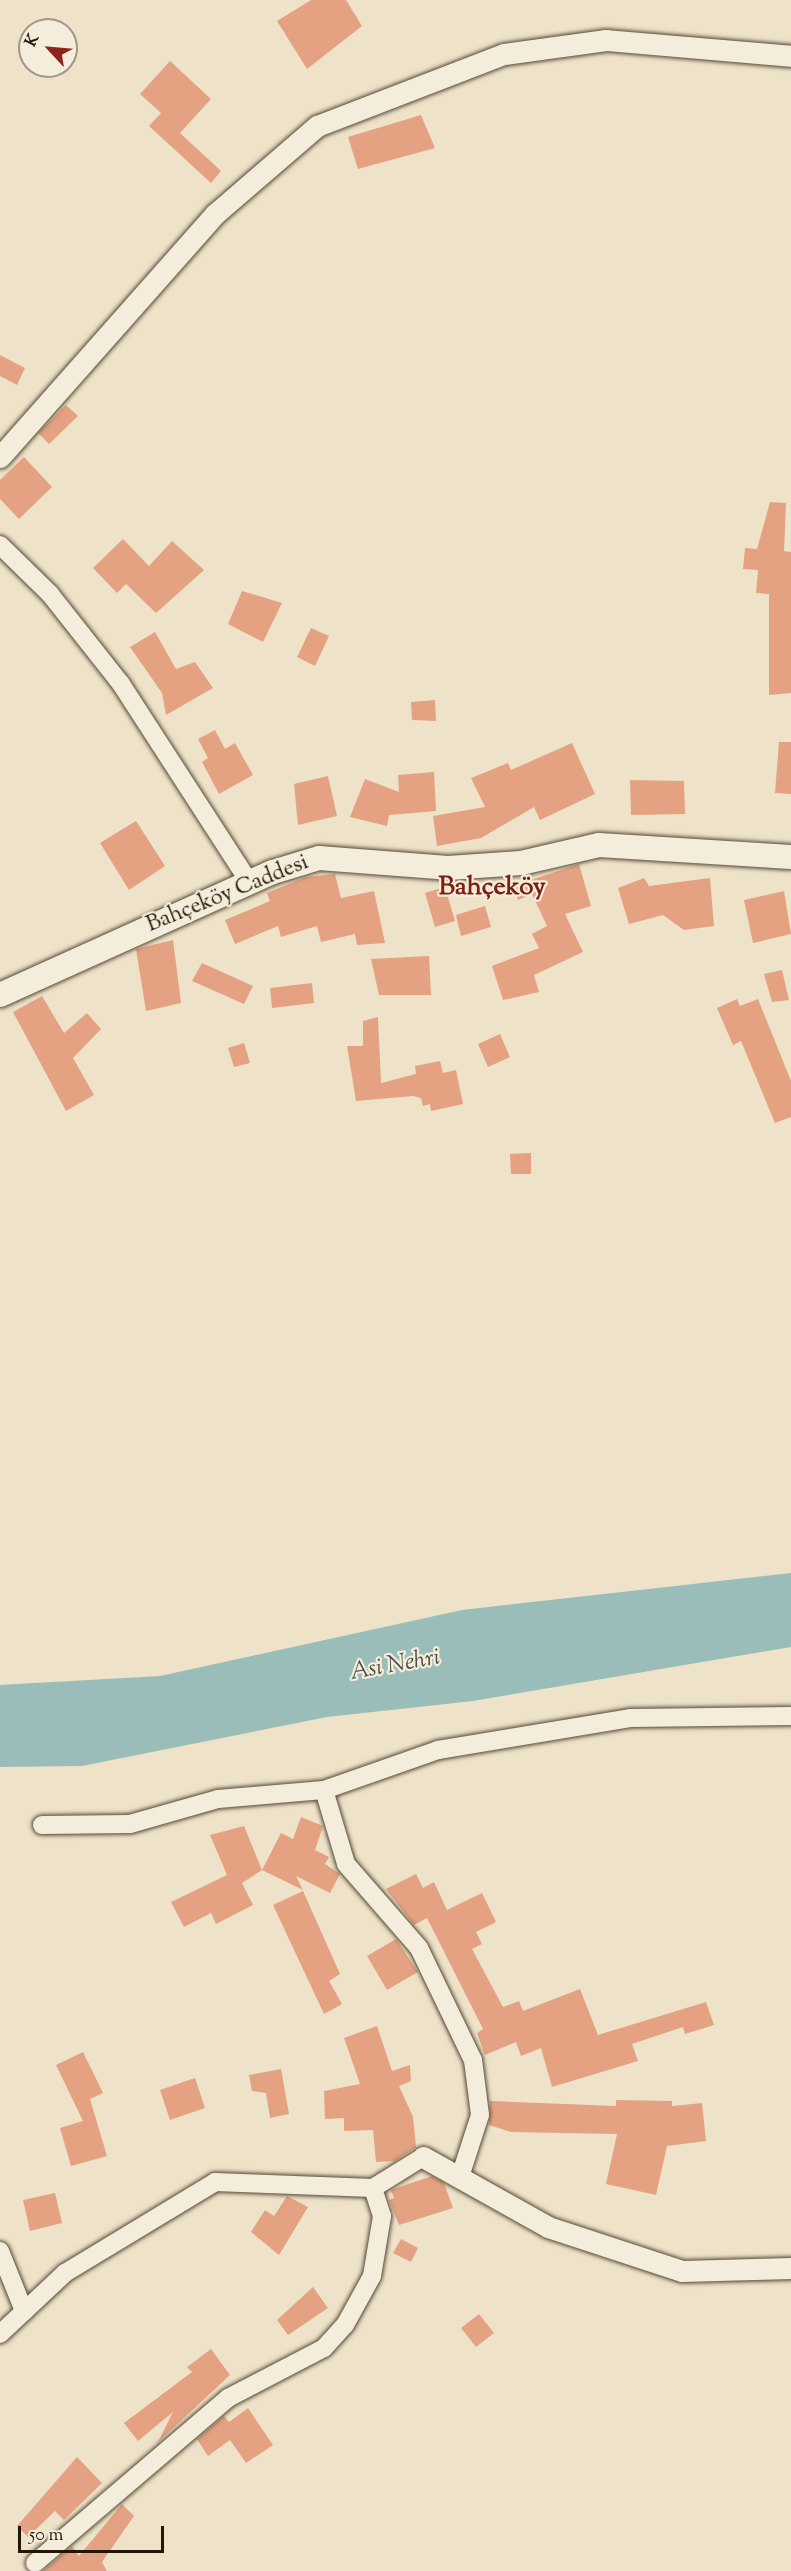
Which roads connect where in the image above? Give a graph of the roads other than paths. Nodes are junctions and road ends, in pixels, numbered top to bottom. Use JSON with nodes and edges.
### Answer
{"nodes":[{"id":1,"x":791,"y":56,"type":"edge"},
{"id":2,"x":0,"y":457,"type":"edge"},
{"id":3,"x":0,"y":544,"type":"edge"},
{"id":4,"x":791,"y":857,"type":"edge"},
{"id":5,"x":249,"y":882,"type":"junction"},
{"id":6,"x":0,"y":995,"type":"edge"},
{"id":7,"x":791,"y":1716,"type":"edge"},
{"id":8,"x":324,"y":1790,"type":"junction"},
{"id":9,"x":42,"y":1825,"type":"dead end"},
{"id":10,"x":423,"y":2157,"type":"joint"},
{"id":11,"x":460,"y":2177,"type":"junction"},
{"id":12,"x":373,"y":2188,"type":"junction"},
{"id":13,"x":0,"y":2251,"type":"edge"},
{"id":14,"x":791,"y":2268,"type":"edge"},
{"id":15,"x":24,"y":2311,"type":"junction"},
{"id":16,"x":0,"y":2334,"type":"edge"},
{"id":17,"x":35,"y":2563,"type":"dead end"}],
"edges":[{"from":1,"to":2,"type":"street"},
{"from":3,"to":5,"type":"street"},
{"from":4,"to":5,"type":"main road","name":"Bahçeköy Caddesi"},
{"from":5,"to":6,"type":"main road","name":"Bahçeköy Caddesi"},
{"from":7,"to":8,"type":"street"},
{"from":8,"to":9,"type":"street"},
{"from":8,"to":11,"type":"street"},
{"from":10,"to":11,"type":"street"},
{"from":10,"to":12,"type":"street"},
{"from":11,"to":14,"type":"street"},
{"from":12,"to":15,"type":"street"},
{"from":12,"to":17,"type":"street"},
{"from":13,"to":15,"type":"street"},
{"from":15,"to":16,"type":"street"}]}
